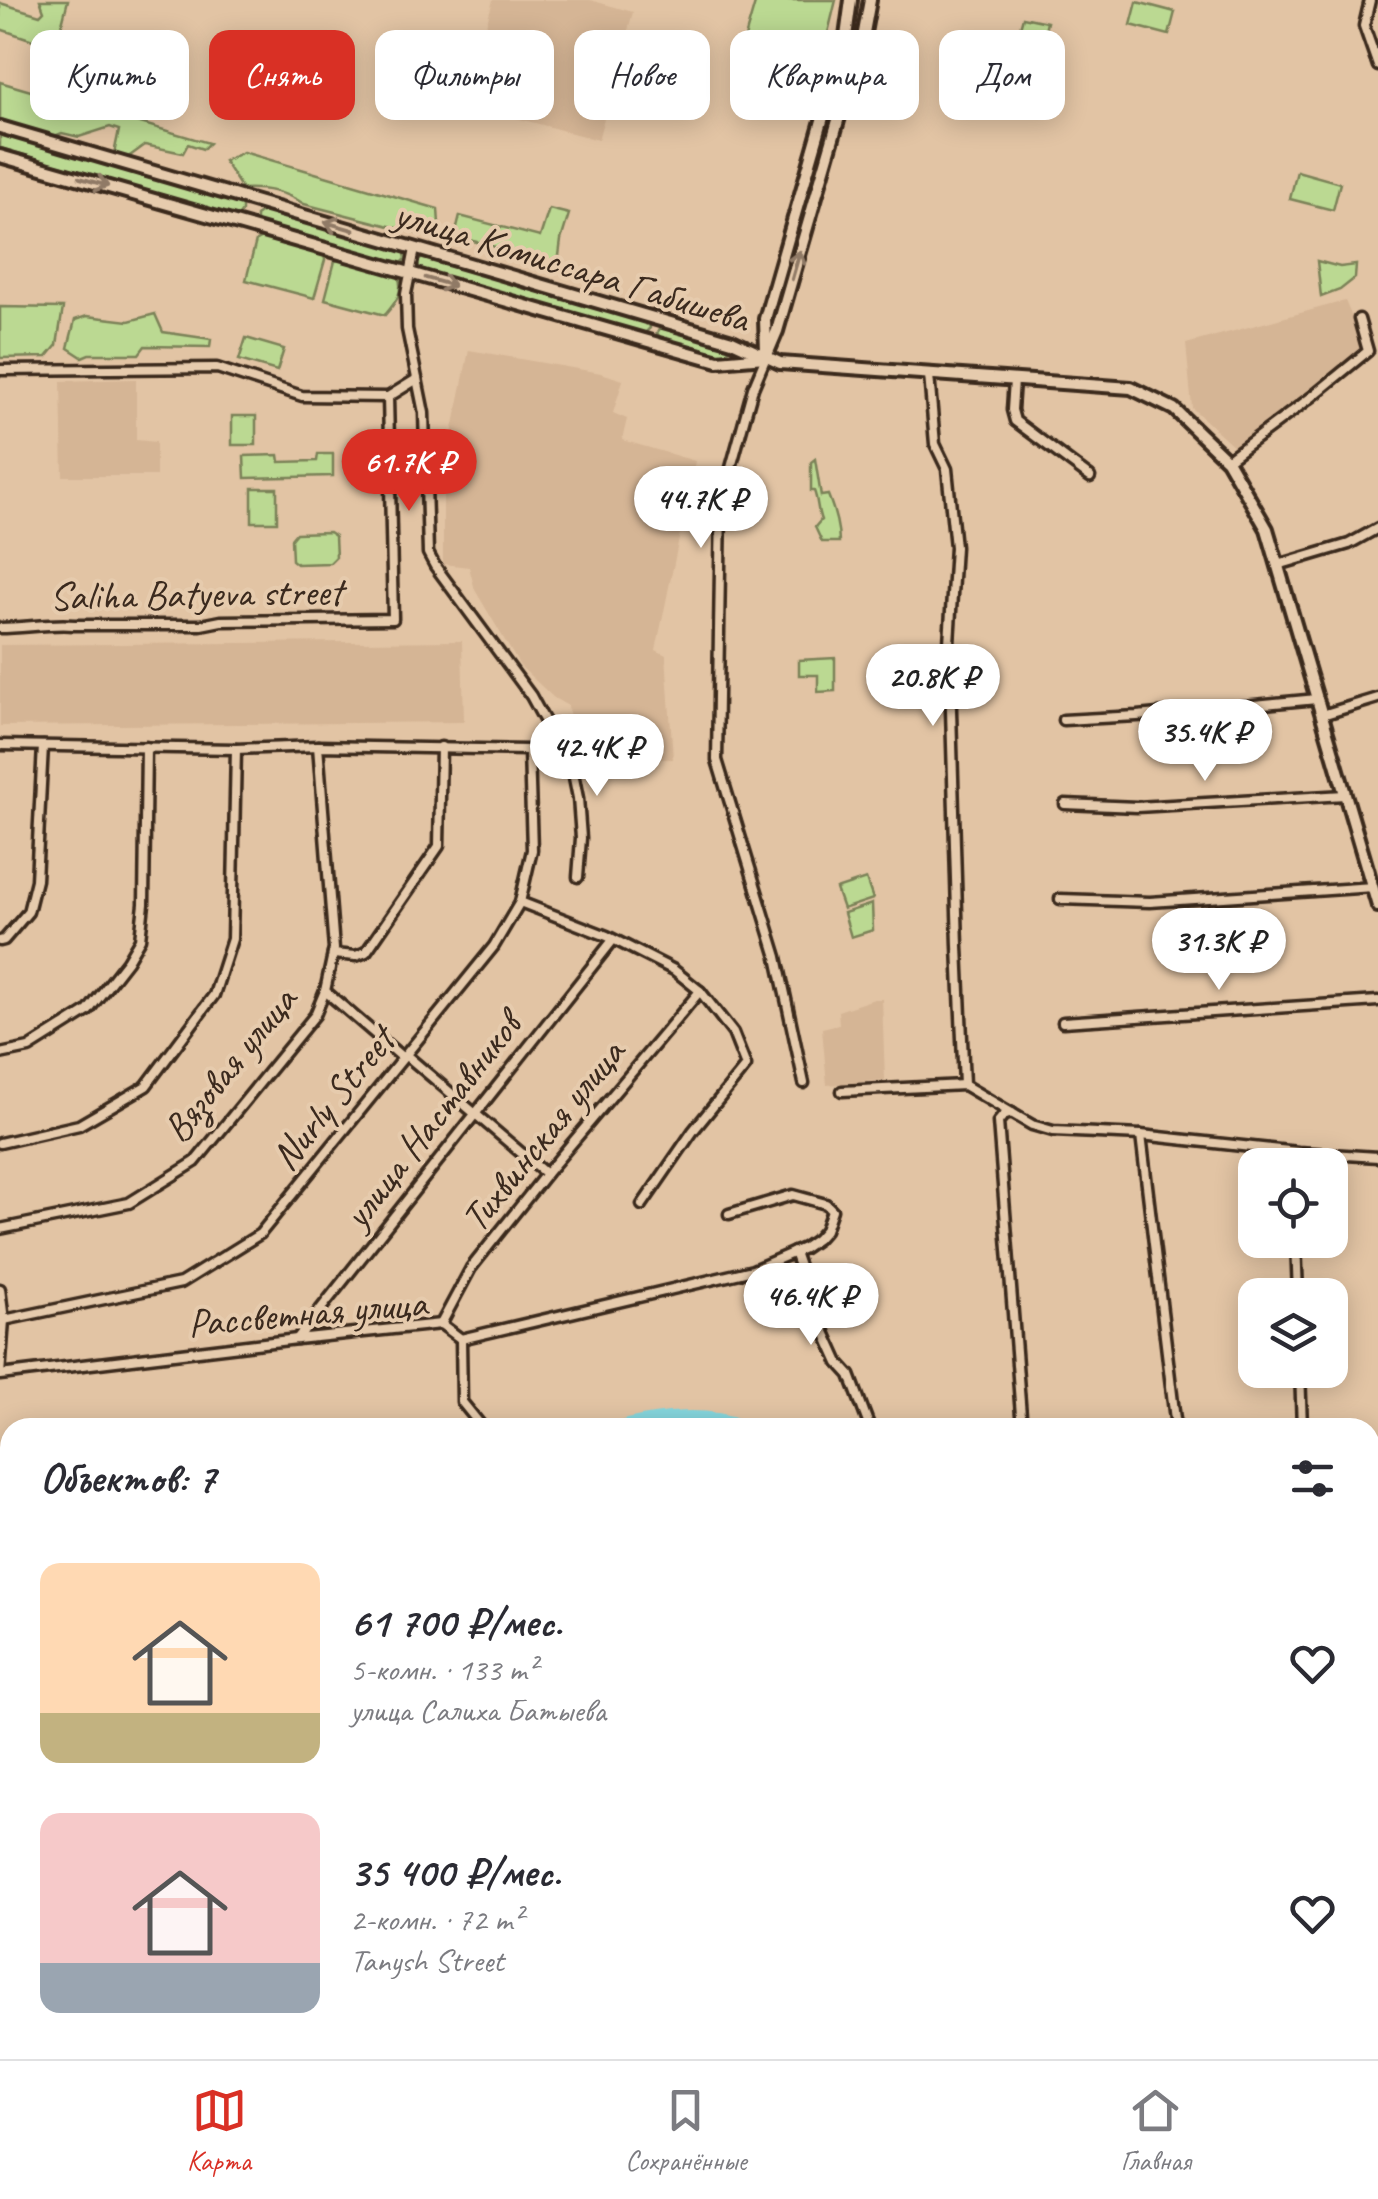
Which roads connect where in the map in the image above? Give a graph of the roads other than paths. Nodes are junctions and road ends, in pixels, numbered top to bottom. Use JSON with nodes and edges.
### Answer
{"nodes":[{"id":1,"x":851,"y":0,"type":"edge"},
{"id":2,"x":870,"y":0,"type":"edge"},
{"id":3,"x":1370,"y":0,"type":"edge"},
{"id":4,"x":1378,"y":66,"type":"edge"},
{"id":5,"x":0,"y":127,"type":"edge"},
{"id":6,"x":820,"y":129,"type":"junction"},
{"id":7,"x":834,"y":132,"type":"junction"},
{"id":8,"x":0,"y":156,"type":"edge"},
{"id":9,"x":254,"y":201,"type":"junction"},
{"id":10,"x":246,"y":226,"type":"junction"},
{"id":11,"x":416,"y":249,"type":"junction"},
{"id":12,"x":408,"y":274,"type":"junction"},
{"id":13,"x":1359,"y":319,"type":"dead end"},
{"id":14,"x":659,"y":320,"type":"junction"},
{"id":15,"x":652,"y":342,"type":"junction"},
{"id":16,"x":766,"y":357,"type":"junction"},
{"id":17,"x":0,"y":370,"type":"edge"},
{"id":18,"x":928,"y":375,"type":"junction"},
{"id":19,"x":416,"y":379,"type":"junction"},
{"id":20,"x":1014,"y":380,"type":"junction"},
{"id":21,"x":388,"y":398,"type":"junction"},
{"id":22,"x":1226,"y":460,"type":"junction"},
{"id":23,"x":1090,"y":477,"type":"dead end"},
{"id":24,"x":1378,"y":528,"type":"edge"},
{"id":25,"x":1278,"y":564,"type":"junction"},
{"id":26,"x":0,"y":628,"type":"edge"},
{"id":27,"x":1378,"y":698,"type":"edge"},
{"id":28,"x":1317,"y":699,"type":"junction"},
{"id":29,"x":1322,"y":715,"type":"junction"},
{"id":30,"x":1063,"y":720,"type":"dead end"},
{"id":31,"x":555,"y":740,"type":"junction"},
{"id":32,"x":0,"y":746,"type":"edge"},
{"id":33,"x":43,"y":746,"type":"junction"},
{"id":34,"x":318,"y":746,"type":"junction"},
{"id":35,"x":146,"y":747,"type":"junction"},
{"id":36,"x":441,"y":747,"type":"junction"},
{"id":37,"x":236,"y":748,"type":"junction"},
{"id":38,"x":529,"y":750,"type":"junction"},
{"id":39,"x":1346,"y":795,"type":"junction"},
{"id":40,"x":1065,"y":804,"type":"dead end"},
{"id":41,"x":1373,"y":873,"type":"edge"},
{"id":42,"x":578,"y":877,"type":"dead end"},
{"id":43,"x":1372,"y":887,"type":"junction"},
{"id":44,"x":1060,"y":898,"type":"dead end"},
{"id":45,"x":520,"y":902,"type":"junction"},
{"id":46,"x":1378,"y":906,"type":"edge"},
{"id":47,"x":613,"y":940,"type":"junction"},
{"id":48,"x":0,"y":941,"type":"edge"},
{"id":49,"x":333,"y":954,"type":"junction"},
{"id":50,"x":700,"y":991,"type":"junction"},
{"id":51,"x":325,"y":992,"type":"junction"},
{"id":52,"x":1378,"y":1001,"type":"edge"},
{"id":53,"x":1063,"y":1022,"type":"dead end"},
{"id":54,"x":0,"y":1054,"type":"edge"},
{"id":55,"x":404,"y":1057,"type":"junction"},
{"id":56,"x":804,"y":1083,"type":"dead end"},
{"id":57,"x":964,"y":1086,"type":"junction"},
{"id":58,"x":842,"y":1091,"type":"dead end"},
{"id":59,"x":476,"y":1113,"type":"junction"},
{"id":60,"x":1012,"y":1113,"type":"junction"},
{"id":61,"x":1141,"y":1135,"type":"junction"},
{"id":62,"x":0,"y":1143,"type":"edge"},
{"id":63,"x":1261,"y":1148,"type":"edge"},
{"id":64,"x":1348,"y":1156,"type":"edge"},
{"id":65,"x":1378,"y":1158,"type":"edge"},
{"id":66,"x":546,"y":1174,"type":"junction"},
{"id":67,"x":642,"y":1205,"type":"dead end"},
{"id":68,"x":729,"y":1214,"type":"dead end"},
{"id":69,"x":0,"y":1229,"type":"edge"},
{"id":70,"x":794,"y":1252,"type":"junction"},
{"id":71,"x":0,"y":1289,"type":"edge"},
{"id":72,"x":4,"y":1320,"type":"junction"},
{"id":73,"x":441,"y":1324,"type":"junction"},
{"id":74,"x":297,"y":1338,"type":"junction"},
{"id":75,"x":461,"y":1339,"type":"junction"},
{"id":76,"x":0,"y":1375,"type":"edge"},
{"id":77,"x":1301,"y":1388,"type":"edge"},
{"id":78,"x":475,"y":1418,"type":"edge"},
{"id":79,"x":866,"y":1418,"type":"edge"},
{"id":80,"x":1021,"y":1418,"type":"edge"},
{"id":81,"x":1175,"y":1418,"type":"edge"},
{"id":82,"x":1302,"y":1418,"type":"edge"}],
"edges":[{"from":1,"to":6,"type":"street"},
{"from":2,"to":7,"type":"street"},
{"from":3,"to":4,"type":"street"},
{"from":5,"to":9,"type":"street","name":"улица Комиссара Габишева"},
{"from":6,"to":7,"type":"street"},
{"from":6,"to":16,"type":"street"},
{"from":16,"to":7,"type":"street","one_way":true},
{"from":8,"to":10,"type":"street","name":"улица Комиссара Габишева","one_way":true},
{"from":9,"to":10,"type":"street"},
{"from":11,"to":9,"type":"street","name":"улица Комиссара Габишева","one_way":true},
{"from":10,"to":12,"type":"street","name":"улица Комиссара Габишева"},
{"from":11,"to":12,"type":"street"},
{"from":11,"to":14,"type":"street","name":"улица Комиссара Габишева"},
{"from":12,"to":15,"type":"street","name":"улица Комиссара Габишева","one_way":true},
{"from":12,"to":19,"type":"street"},
{"from":13,"to":22,"type":"street"},
{"from":14,"to":15,"type":"street"},
{"from":14,"to":16,"type":"street","name":"улица Комиссара Габишева"},
{"from":15,"to":16,"type":"street","name":"улица Комиссара Габишева"},
{"from":16,"to":18,"type":"street"},
{"from":16,"to":56,"type":"street"},
{"from":17,"to":21,"type":"street"},
{"from":18,"to":20,"type":"street"},
{"from":18,"to":57,"type":"street"},
{"from":19,"to":21,"type":"street"},
{"from":19,"to":31,"type":"street"},
{"from":20,"to":22,"type":"street"},
{"from":20,"to":23,"type":"street"},
{"from":21,"to":26,"type":"street"},
{"from":22,"to":25,"type":"street"},
{"from":24,"to":25,"type":"street"},
{"from":25,"to":28,"type":"street"},
{"from":27,"to":29,"type":"street"},
{"from":28,"to":29,"type":"street"},
{"from":28,"to":30,"type":"street"},
{"from":29,"to":39,"type":"street"},
{"from":31,"to":38,"type":"street"},
{"from":31,"to":42,"type":"street"},
{"from":32,"to":33,"type":"street"},
{"from":33,"to":35,"type":"street"},
{"from":33,"to":48,"type":"street"},
{"from":34,"to":36,"type":"street"},
{"from":34,"to":37,"type":"street"},
{"from":34,"to":49,"type":"street","name":"Вязовая улица"},
{"from":35,"to":37,"type":"street"},
{"from":35,"to":54,"type":"street"},
{"from":36,"to":38,"type":"street"},
{"from":36,"to":49,"type":"street"},
{"from":37,"to":62,"type":"street"},
{"from":38,"to":45,"type":"street","name":"Nurly Street"},
{"from":39,"to":40,"type":"street"},
{"from":39,"to":41,"type":"street"},
{"from":41,"to":43,"type":"street"},
{"from":43,"to":44,"type":"street"},
{"from":43,"to":46,"type":"street"},
{"from":45,"to":47,"type":"street"},
{"from":45,"to":55,"type":"street","name":"Nurly Street"},
{"from":47,"to":50,"type":"street"},
{"from":47,"to":59,"type":"street","name":"улица Наставников"},
{"from":49,"to":51,"type":"street","name":"Вязовая улица"},
{"from":50,"to":66,"type":"street","name":"Тихвинская улица"},
{"from":50,"to":67,"type":"street"},
{"from":51,"to":55,"type":"street"},
{"from":51,"to":69,"type":"street","name":"Вязовая улица"},
{"from":52,"to":53,"type":"street"},
{"from":55,"to":59,"type":"street"},
{"from":55,"to":72,"type":"street","name":"Nurly Street"},
{"from":57,"to":58,"type":"street"},
{"from":57,"to":60,"type":"street"},
{"from":59,"to":66,"type":"street"},
{"from":59,"to":74,"type":"street","name":"улица Наставников"},
{"from":60,"to":61,"type":"street"},
{"from":60,"to":80,"type":"street"},
{"from":61,"to":63,"type":"street"},
{"from":61,"to":81,"type":"street"},
{"from":64,"to":65,"type":"street"},
{"from":66,"to":73,"type":"street","name":"Тихвинская улица"},
{"from":68,"to":70,"type":"street","name":"Рассветная улица"},
{"from":70,"to":75,"type":"street","name":"Рассветная улица"},
{"from":70,"to":79,"type":"street"},
{"from":71,"to":72,"type":"street"},
{"from":72,"to":76,"type":"street"},
{"from":73,"to":74,"type":"street","name":"Рассветная улица"},
{"from":73,"to":75,"type":"street","name":"Рассветная улица"},
{"from":74,"to":76,"type":"street","name":"Рассветная улица"},
{"from":75,"to":78,"type":"street"},
{"from":77,"to":82,"type":"street"}]}
